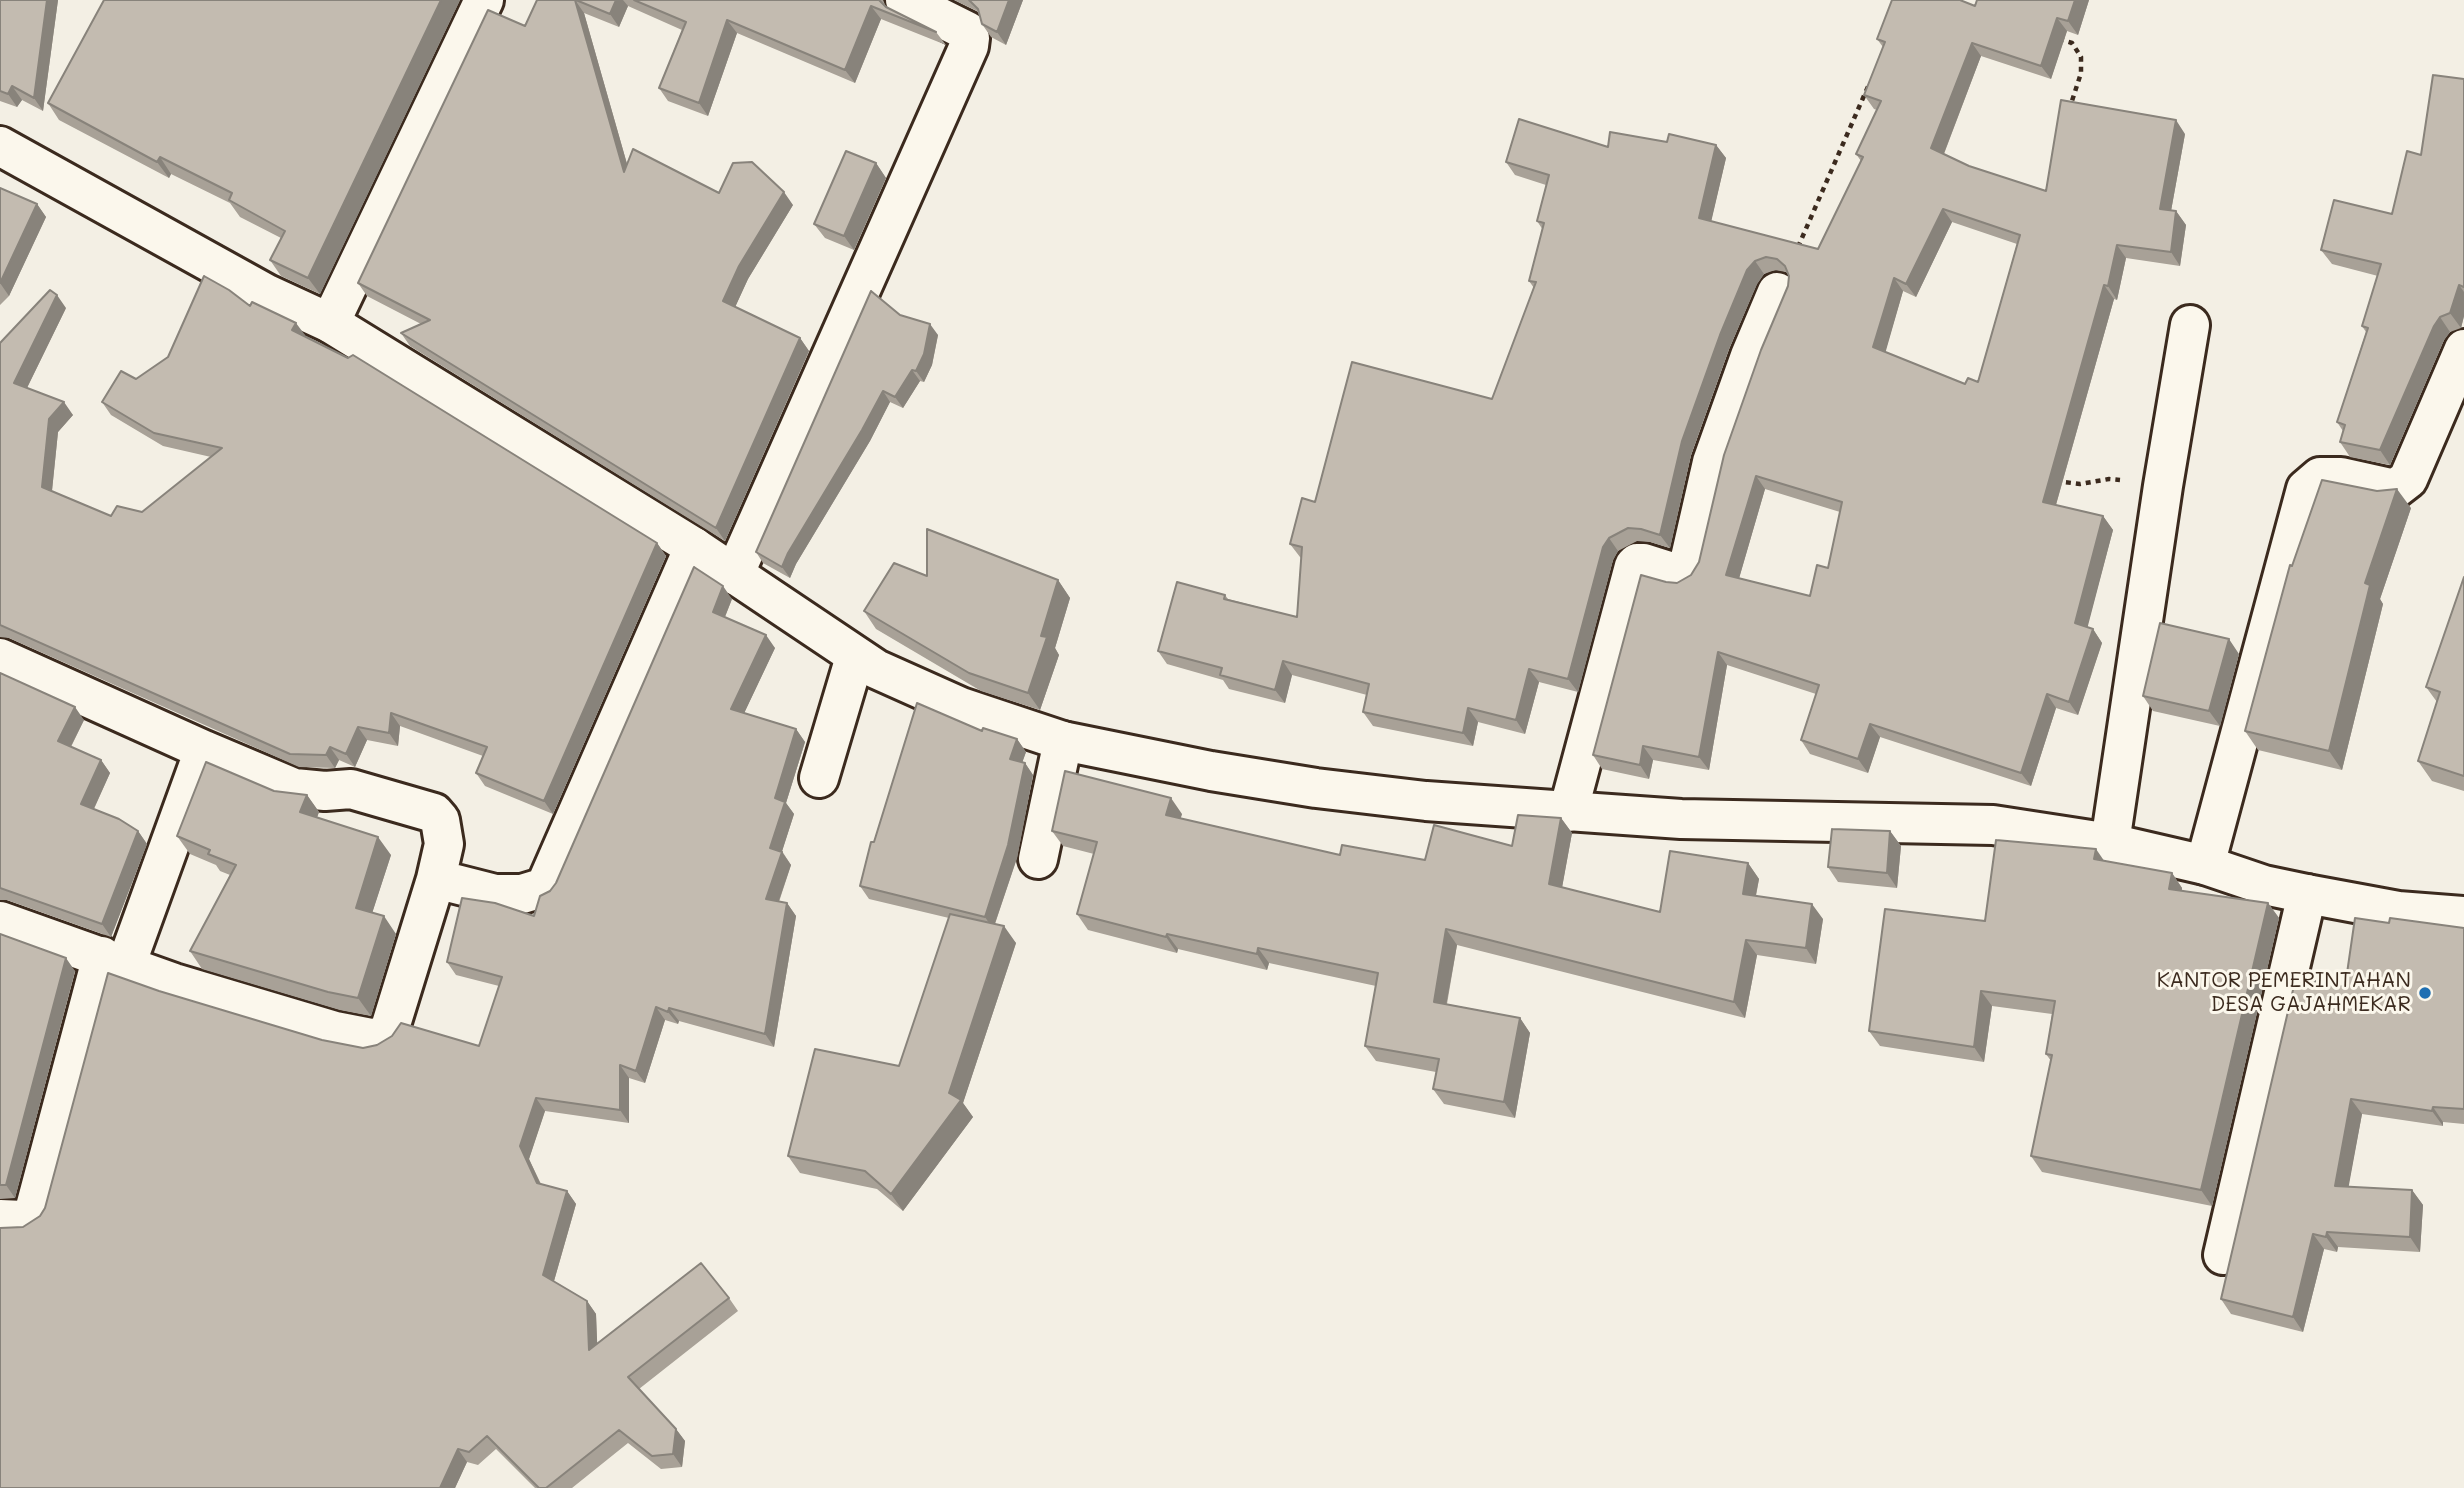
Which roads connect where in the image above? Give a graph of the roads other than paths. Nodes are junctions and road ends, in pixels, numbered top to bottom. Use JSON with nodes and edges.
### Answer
{"nodes":[{"id":1,"x":484,"y":0,"type":"edge"},
{"id":2,"x":905,"y":0,"type":"edge"},
{"id":3,"x":0,"y":146,"type":"edge"},
{"id":4,"x":1777,"y":292,"type":"road end"},
{"id":5,"x":330,"y":323,"type":"junction"},
{"id":6,"x":2190,"y":325,"type":"dead end"},
{"id":7,"x":2464,"y":349,"type":"edge"},
{"id":8,"x":694,"y":547,"type":"junction"},
{"id":9,"x":734,"y":575,"type":"junction"},
{"id":10,"x":855,"y":657,"type":"junction"},
{"id":11,"x":0,"y":658,"type":"edge"},
{"id":12,"x":1063,"y":741,"type":"junction"},
{"id":13,"x":204,"y":750,"type":"junction"},
{"id":14,"x":819,"y":778,"type":"dead end"},
{"id":15,"x":1568,"y":812,"type":"junction"},
{"id":16,"x":2110,"y":843,"type":"junction"},
{"id":17,"x":1038,"y":859,"type":"dead end"},
{"id":18,"x":2205,"y":865,"type":"junction"},
{"id":19,"x":436,"y":879,"type":"junction"},
{"id":20,"x":2307,"y":894,"type":"junction"},
{"id":21,"x":2464,"y":916,"type":"edge"},
{"id":22,"x":0,"y":921,"type":"edge"},
{"id":23,"x":114,"y":960,"type":"junction"},
{"id":24,"x":0,"y":1219,"type":"edge"},
{"id":25,"x":2223,"y":1255,"type":"dead end"}],
"edges":[{"from":1,"to":5,"type":"street"},
{"from":2,"to":9,"type":"street"},
{"from":3,"to":5,"type":"street"},
{"from":4,"to":15,"type":"street"},
{"from":5,"to":8,"type":"street"},
{"from":6,"to":16,"type":"street"},
{"from":7,"to":18,"type":"street"},
{"from":8,"to":9,"type":"street"},
{"from":8,"to":19,"type":"street"},
{"from":9,"to":10,"type":"street"},
{"from":10,"to":12,"type":"street"},
{"from":10,"to":14,"type":"street"},
{"from":11,"to":13,"type":"street"},
{"from":12,"to":15,"type":"street"},
{"from":12,"to":17,"type":"street"},
{"from":13,"to":19,"type":"street"},
{"from":13,"to":23,"type":"street"},
{"from":15,"to":16,"type":"street"},
{"from":16,"to":18,"type":"street"},
{"from":18,"to":20,"type":"street"},
{"from":19,"to":23,"type":"street"},
{"from":20,"to":21,"type":"street"},
{"from":20,"to":25,"type":"street"},
{"from":22,"to":23,"type":"street"},
{"from":23,"to":24,"type":"street"}]}
